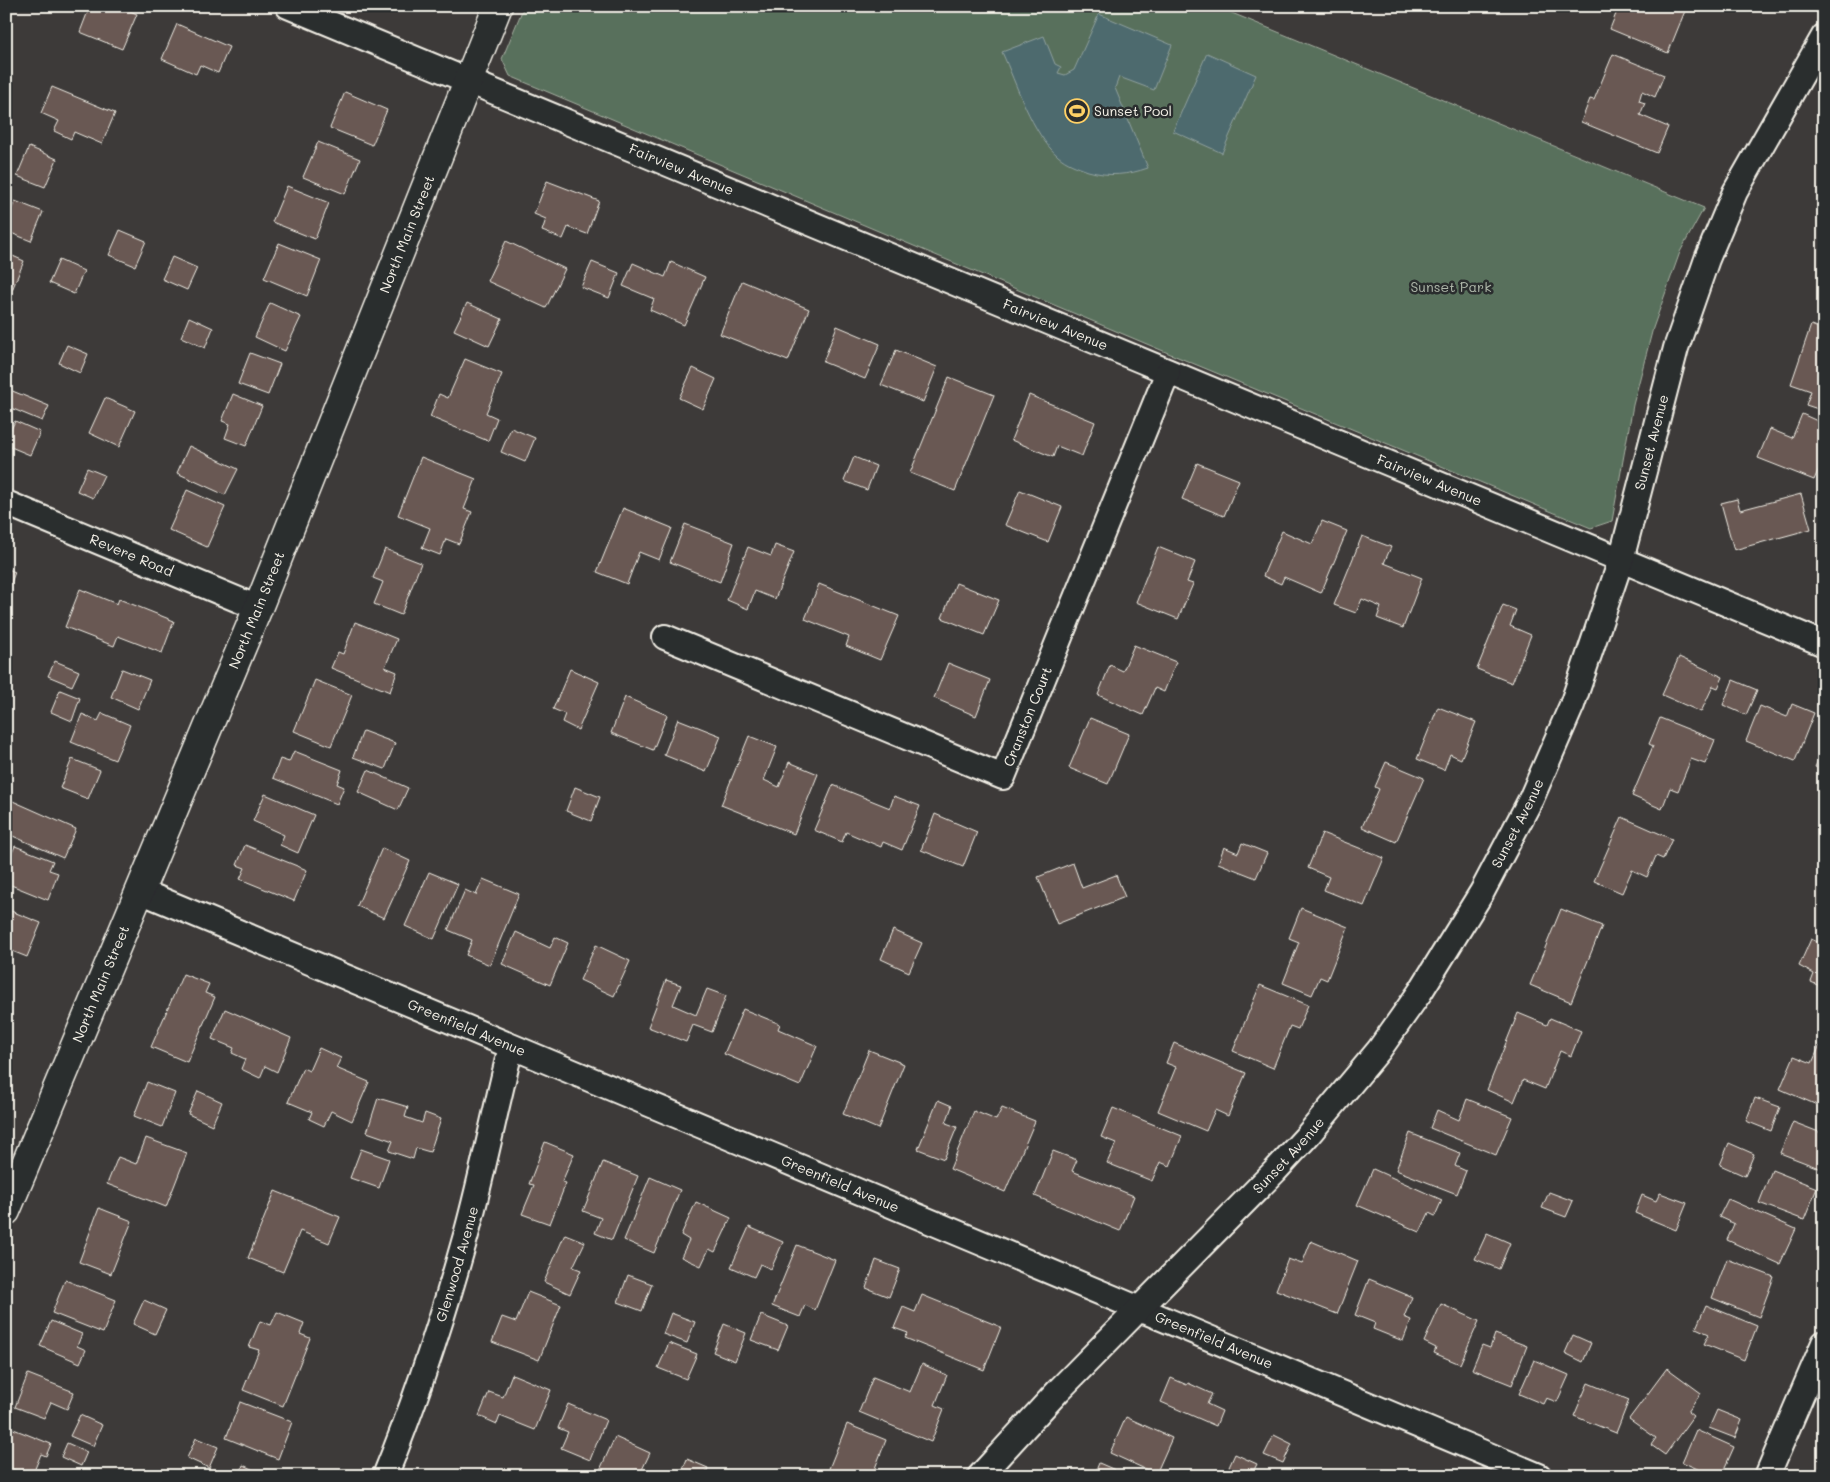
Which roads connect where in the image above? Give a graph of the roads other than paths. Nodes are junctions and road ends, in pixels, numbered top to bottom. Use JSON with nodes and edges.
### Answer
{"nodes":[{"id":1,"x":288,"y":6,"type":"edge"},
{"id":2,"x":498,"y":6,"type":"edge"},
{"id":3,"x":1824,"y":36,"type":"edge"},
{"id":4,"x":469,"y":81,"type":"junction"},
{"id":5,"x":1168,"y":372,"type":"junction"},
{"id":6,"x":6,"y":503,"type":"edge"},
{"id":7,"x":1621,"y":560,"type":"junction"},
{"id":8,"x":258,"y":608,"type":"junction"},
{"id":9,"x":665,"y":637,"type":"dead end"},
{"id":10,"x":1824,"y":644,"type":"edge"},
{"id":11,"x":140,"y":891,"type":"junction"},
{"id":12,"x":510,"y":1047,"type":"junction"},
{"id":13,"x":14,"y":1170,"type":"edge"},
{"id":14,"x":6,"y":1211,"type":"edge"},
{"id":15,"x":1138,"y":1308,"type":"junction"},
{"id":16,"x":1824,"y":1343,"type":"edge"},
{"id":17,"x":1532,"y":1475,"type":"edge"},
{"id":18,"x":385,"y":1476,"type":"edge"},
{"id":19,"x":980,"y":1476,"type":"edge"},
{"id":20,"x":1767,"y":1476,"type":"edge"}],
"edges":[{"from":1,"to":4,"type":"street","name":"Fairview Avenue"},
{"from":2,"to":4,"type":"street","name":"North Main Street"},
{"from":3,"to":7,"type":"street","name":"Sunset Avenue"},
{"from":4,"to":5,"type":"street","name":"Fairview Avenue"},
{"from":4,"to":8,"type":"street","name":"North Main Street"},
{"from":5,"to":7,"type":"street","name":"Fairview Avenue"},
{"from":5,"to":9,"type":"street","name":"Cranston Court"},
{"from":6,"to":8,"type":"street","name":"Revere Road"},
{"from":7,"to":10,"type":"street","name":"Fairview Avenue"},
{"from":7,"to":15,"type":"street","name":"Sunset Avenue"},
{"from":8,"to":11,"type":"street","name":"North Main Street"},
{"from":11,"to":12,"type":"street","name":"Greenfield Avenue"},
{"from":11,"to":13,"type":"street","name":"North Main Street"},
{"from":12,"to":15,"type":"street","name":"Greenfield Avenue"},
{"from":12,"to":18,"type":"street","name":"Glenwood Avenue"},
{"from":13,"to":14,"type":"street","name":"North Main Street"},
{"from":15,"to":17,"type":"street","name":"Greenfield Avenue"},
{"from":15,"to":19,"type":"street","name":"Sunset Avenue"},
{"from":16,"to":20,"type":"street"}]}
